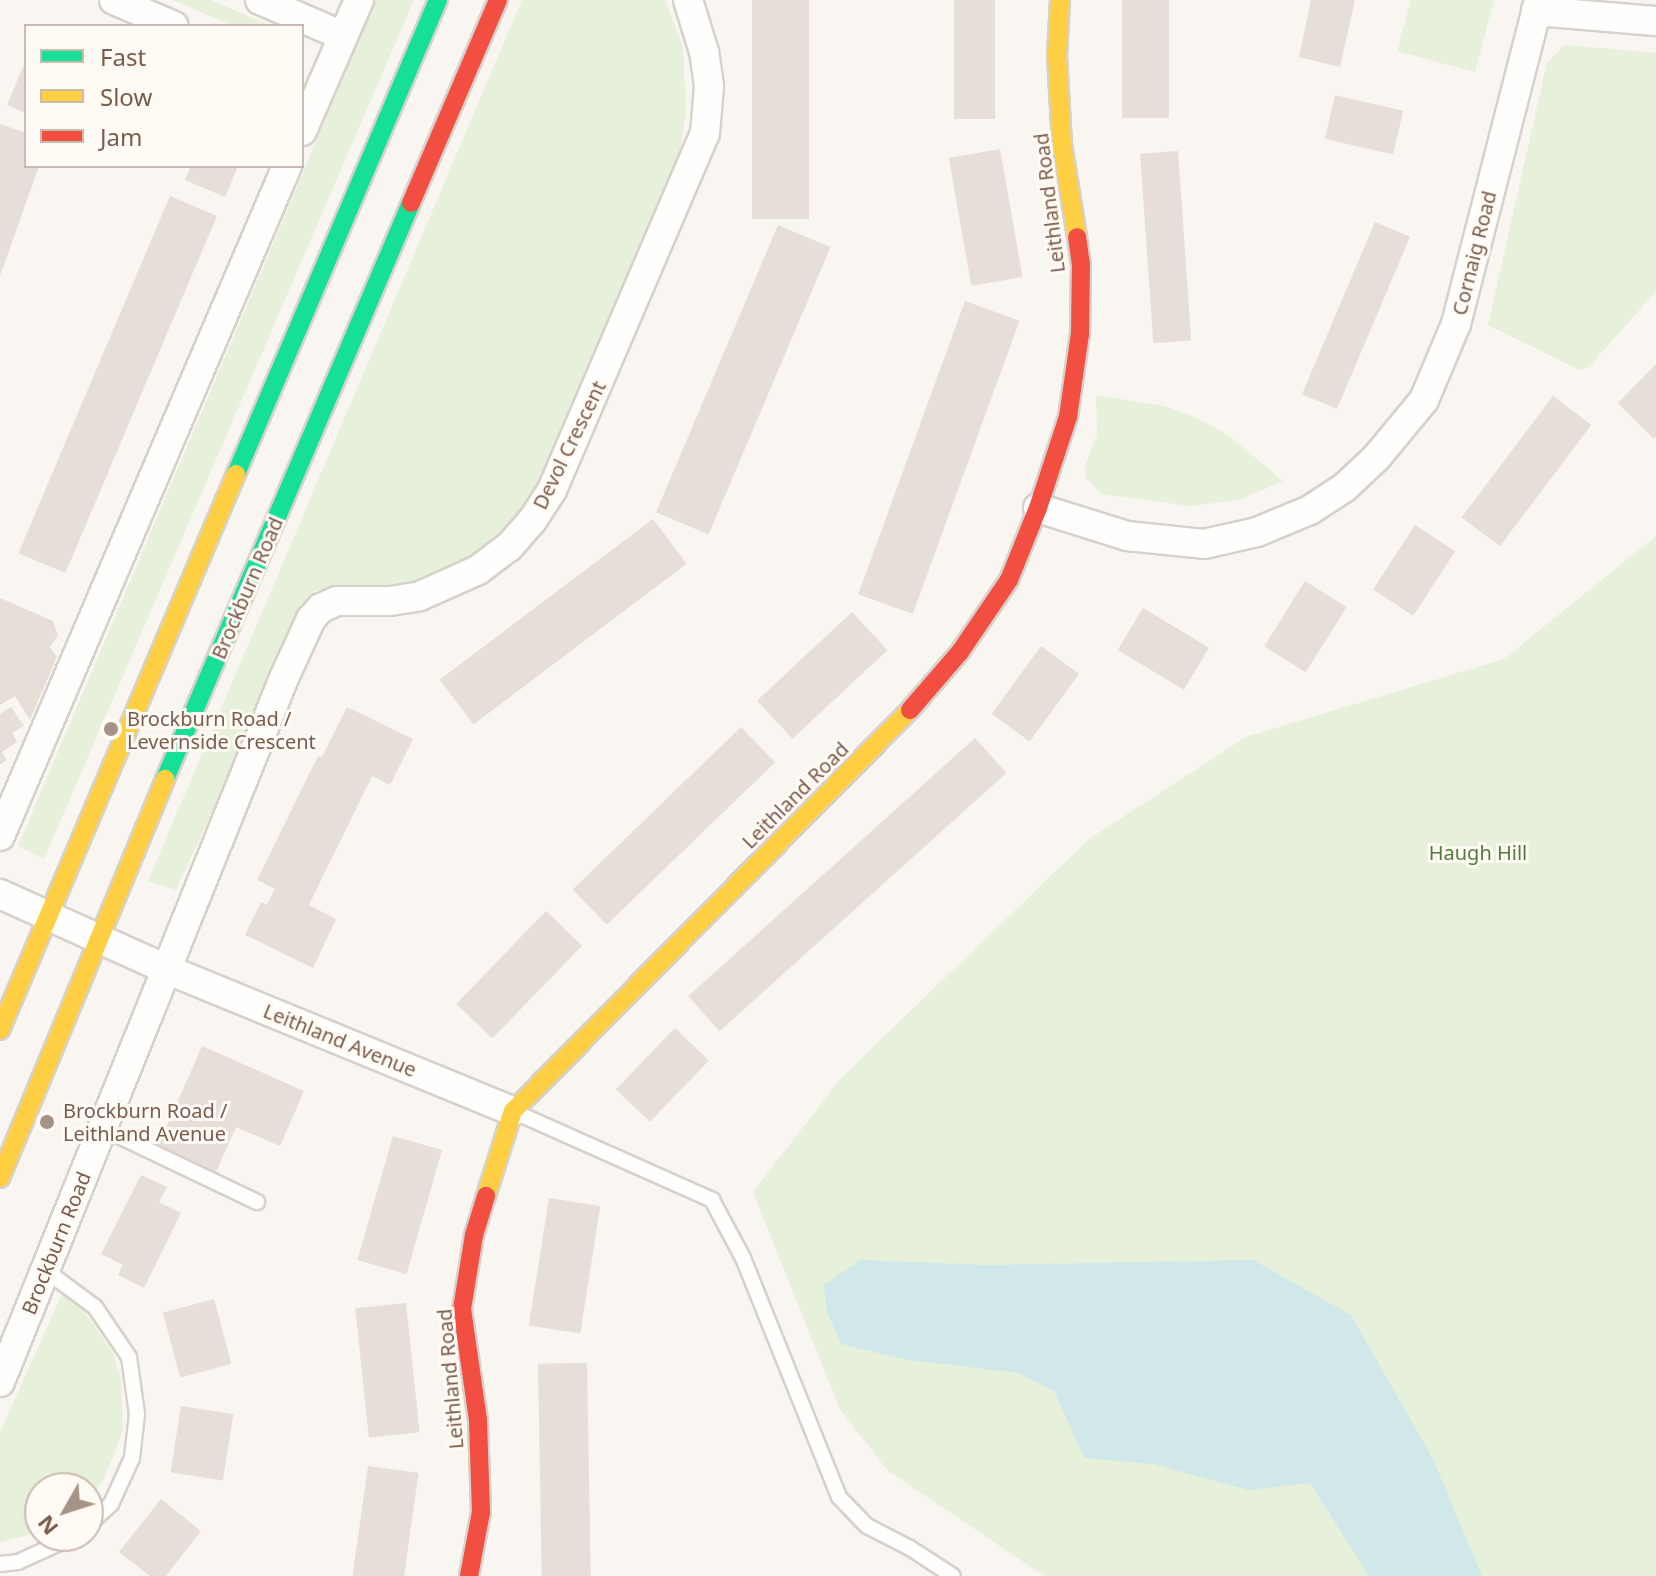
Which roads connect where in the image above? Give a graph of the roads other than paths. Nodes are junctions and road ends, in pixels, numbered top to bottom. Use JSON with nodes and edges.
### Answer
{"nodes":[{"id":1,"x":114,"y":0,"type":"edge"},
{"id":2,"x":260,"y":0,"type":"edge"},
{"id":3,"x":359,"y":0,"type":"edge"},
{"id":4,"x":438,"y":0,"type":"edge"},
{"id":5,"x":498,"y":0,"type":"edge"},
{"id":6,"x":688,"y":0,"type":"edge"},
{"id":7,"x":1060,"y":0,"type":"edge"},
{"id":8,"x":1538,"y":6,"type":"edge"},
{"id":9,"x":1656,"y":21,"type":"edge"},
{"id":10,"x":169,"y":24,"type":"edge"},
{"id":11,"x":343,"y":36,"type":"junction"},
{"id":12,"x":311,"y":86,"type":"edge"},
{"id":13,"x":304,"y":121,"type":"edge"},
{"id":14,"x":286,"y":168,"type":"edge"},
{"id":15,"x":1038,"y":508,"type":"junction"},
{"id":16,"x":0,"y":836,"type":"edge"},
{"id":17,"x":0,"y":894,"type":"edge"},
{"id":18,"x":46,"y":916,"type":"junction"},
{"id":19,"x":97,"y":939,"type":"junction"},
{"id":20,"x":166,"y":969,"type":"junction"},
{"id":21,"x":0,"y":1030,"type":"edge"},
{"id":22,"x":513,"y":1111,"type":"junction"},
{"id":23,"x":102,"y":1128,"type":"junction"},
{"id":24,"x":0,"y":1178,"type":"edge"},
{"id":25,"x":257,"y":1202,"type":"dead end"},
{"id":26,"x":45,"y":1270,"type":"junction"},
{"id":27,"x":0,"y":1382,"type":"edge"},
{"id":28,"x":104,"y":1510,"type":"edge"},
{"id":29,"x":40,"y":1552,"type":"edge"},
{"id":30,"x":0,"y":1564,"type":"edge"},
{"id":31,"x":469,"y":1576,"type":"edge"},
{"id":32,"x":953,"y":1576,"type":"edge"}],
"edges":[{"from":1,"to":10,"type":"street"},
{"from":2,"to":11,"type":"street"},
{"from":3,"to":11,"type":"street"},
{"from":4,"to":18,"type":"street"},
{"from":5,"to":19,"type":"street","name":"Brockburn Road"},
{"from":6,"to":20,"type":"street","name":"Devol Crescent"},
{"from":7,"to":15,"type":"street","name":"Leithland Road"},
{"from":8,"to":9,"type":"street"},
{"from":8,"to":15,"type":"street","name":"Cornaig Road"},
{"from":11,"to":12,"type":"street"},
{"from":12,"to":13,"type":"street"},
{"from":14,"to":16,"type":"street"},
{"from":15,"to":22,"type":"street","name":"Leithland Road"},
{"from":17,"to":18,"type":"street","name":"Leithland Avenue"},
{"from":18,"to":19,"type":"street","name":"Leithland Avenue"},
{"from":18,"to":21,"type":"street"},
{"from":19,"to":20,"type":"street","name":"Leithland Avenue"},
{"from":19,"to":24,"type":"street","name":"Brockburn Road"},
{"from":20,"to":22,"type":"street","name":"Leithland Avenue"},
{"from":20,"to":23,"type":"street","name":"Brockburn Road"},
{"from":22,"to":31,"type":"street","name":"Leithland Road"},
{"from":22,"to":32,"type":"lane"},
{"from":23,"to":25,"type":"lane"},
{"from":23,"to":26,"type":"street","name":"Brockburn Road"},
{"from":26,"to":27,"type":"street","name":"Brockburn Road"},
{"from":26,"to":28,"type":"lane"},
{"from":29,"to":30,"type":"lane"}]}
